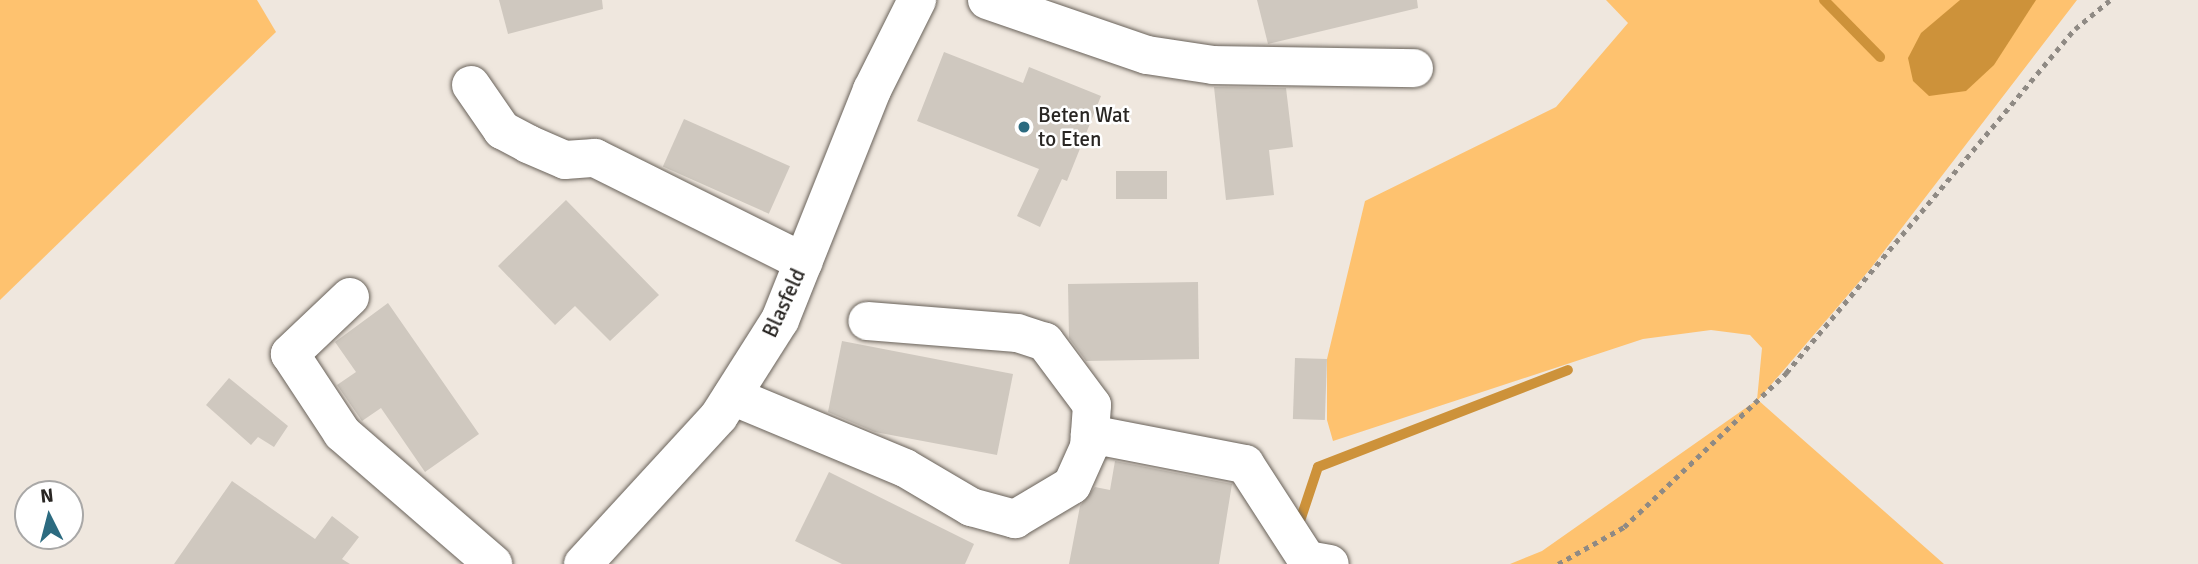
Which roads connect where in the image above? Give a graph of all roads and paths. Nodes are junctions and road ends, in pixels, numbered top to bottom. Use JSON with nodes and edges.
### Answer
{"nodes":[{"id":1,"x":917,"y":0,"type":"edge"},
{"id":2,"x":987,"y":0,"type":"edge"},
{"id":3,"x":2110,"y":0,"type":"edge"},
{"id":4,"x":1414,"y":68,"type":"dead end"},
{"id":5,"x":471,"y":85,"type":"dead end"},
{"id":6,"x":804,"y":261,"type":"junction"},
{"id":7,"x":350,"y":297,"type":"dead end"},
{"id":8,"x":867,"y":320,"type":"dead end"},
{"id":9,"x":732,"y":396,"type":"junction"},
{"id":10,"x":1090,"y":434,"type":"junction"},
{"id":11,"x":493,"y":564,"type":"edge"},
{"id":12,"x":583,"y":564,"type":"edge"},
{"id":13,"x":1329,"y":564,"type":"edge"},
{"id":14,"x":1558,"y":564,"type":"edge"}],
"edges":[{"from":1,"to":6,"type":"street","name":"Blasfeld"},
{"from":2,"to":4,"type":"street"},
{"from":3,"to":14,"type":"path"},
{"from":5,"to":6,"type":"street"},
{"from":6,"to":9,"type":"street","name":"Blasfeld"},
{"from":7,"to":11,"type":"street"},
{"from":8,"to":10,"type":"street"},
{"from":9,"to":10,"type":"street"},
{"from":9,"to":12,"type":"street","name":"Blasfeld"},
{"from":10,"to":13,"type":"street"}]}
